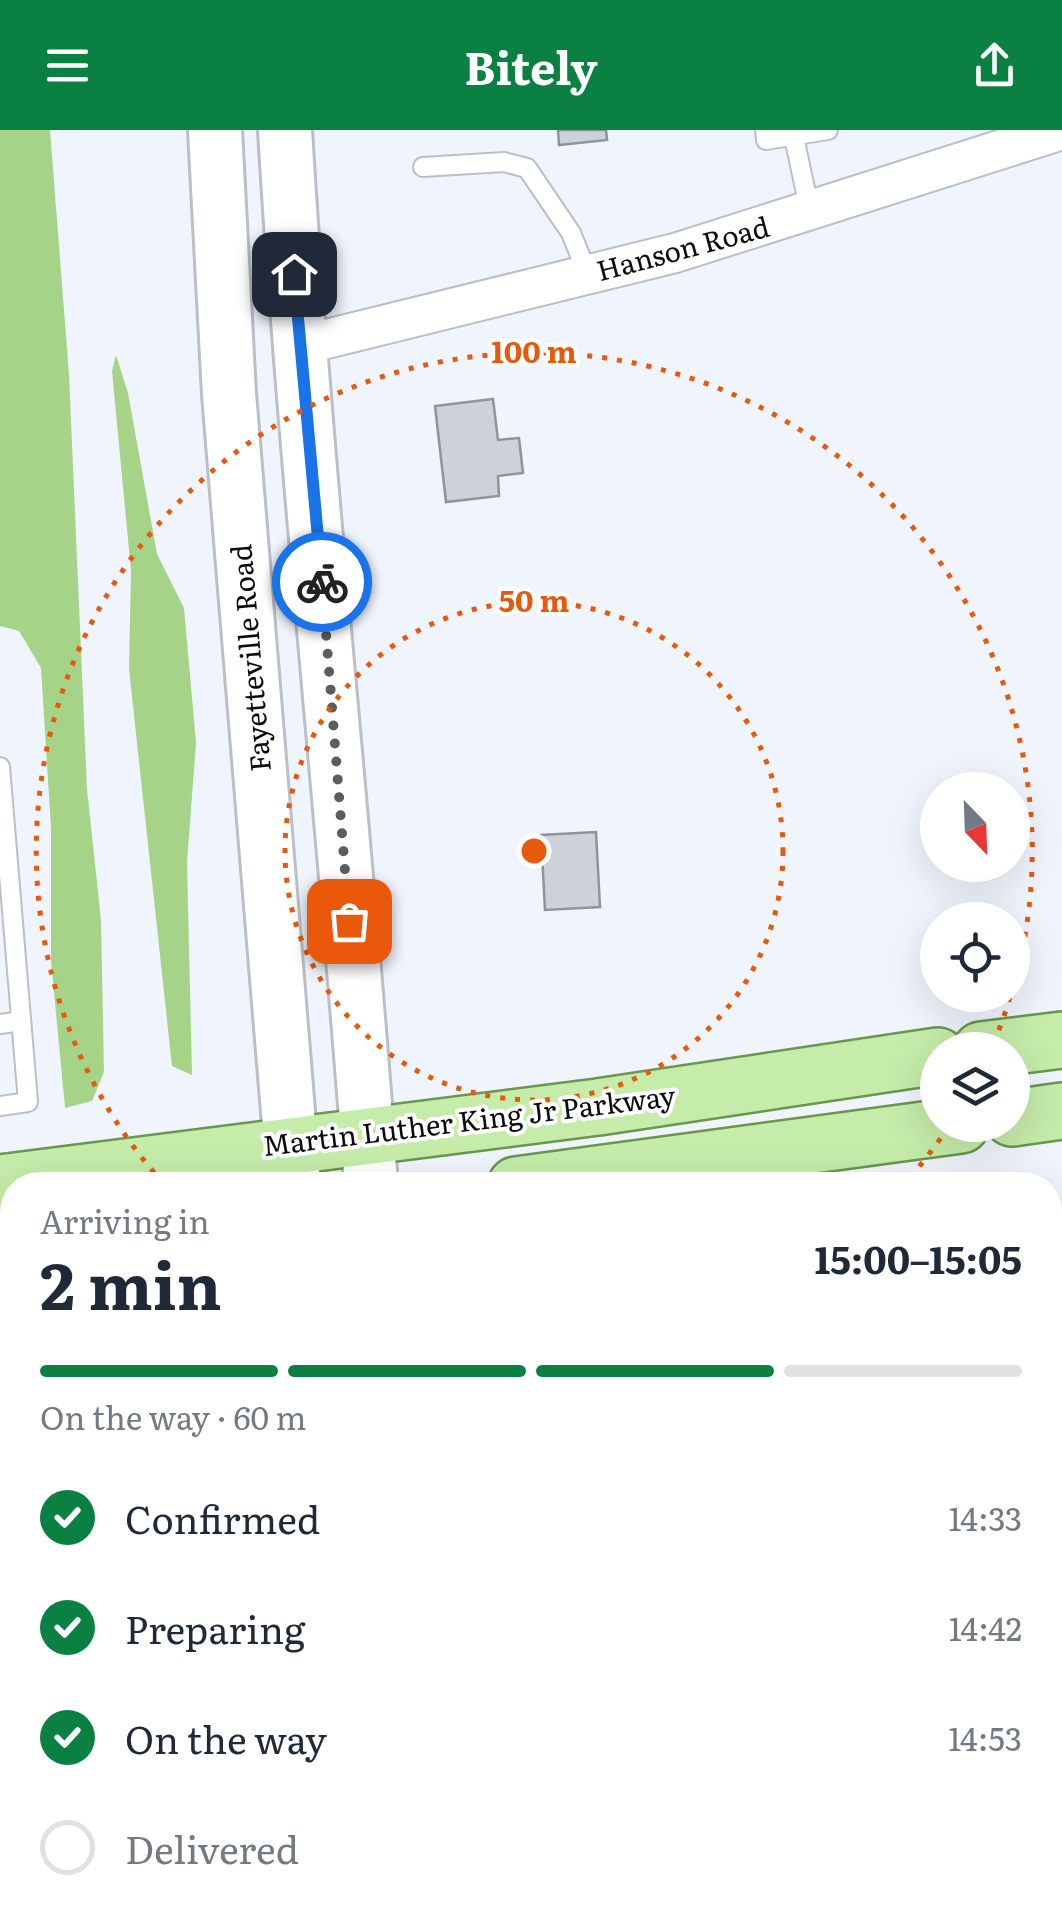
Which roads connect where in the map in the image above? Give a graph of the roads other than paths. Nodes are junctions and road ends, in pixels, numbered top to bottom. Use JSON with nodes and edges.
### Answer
{"nodes":[{"id":1,"x":214,"y":130,"type":"edge"},
{"id":2,"x":285,"y":130,"type":"edge"},
{"id":3,"x":765,"y":130,"type":"edge"},
{"id":4,"x":828,"y":130,"type":"edge"},
{"id":5,"x":1062,"y":130,"type":"edge"},
{"id":6,"x":794,"y":137,"type":"junction"},
{"id":7,"x":422,"y":168,"type":"dead end"},
{"id":8,"x":810,"y":212,"type":"junction"},
{"id":9,"x":588,"y":275,"type":"junction"},
{"id":10,"x":298,"y":346,"type":"junction"},
{"id":11,"x":0,"y":767,"type":"edge"},
{"id":12,"x":0,"y":776,"type":"edge"},
{"id":13,"x":4,"y":856,"type":"edge"},
{"id":14,"x":7,"y":931,"type":"edge"},
{"id":15,"x":21,"y":1021,"type":"junction"},
{"id":16,"x":0,"y":1024,"type":"edge"},
{"id":17,"x":1062,"y":1040,"type":"edge"},
{"id":18,"x":1030,"y":1044,"type":"edge"},
{"id":19,"x":920,"y":1059,"type":"edge"},
{"id":20,"x":0,"y":1106,"type":"edge"},
{"id":21,"x":1062,"y":1111,"type":"edge"},
{"id":22,"x":1030,"y":1115,"type":"edge"},
{"id":23,"x":920,"y":1131,"type":"edge"},
{"id":24,"x":369,"y":1160,"type":"edge"},
{"id":25,"x":293,"y":1165,"type":"edge"},
{"id":26,"x":179,"y":1172,"type":"edge"},
{"id":27,"x":612,"y":1172,"type":"edge"}],
"edges":[{"from":1,"to":25,"type":"main road","name":"Fayetteville Road"},
{"from":2,"to":10,"type":"main road"},
{"from":3,"to":6,"type":"lane"},
{"from":4,"to":6,"type":"lane"},
{"from":5,"to":8,"type":"street","name":"Hanson Road"},
{"from":6,"to":8,"type":"lane"},
{"from":7,"to":9,"type":"lane"},
{"from":8,"to":9,"type":"street","name":"Hanson Road"},
{"from":9,"to":10,"type":"street","name":"Hanson Road"},
{"from":10,"to":24,"type":"main road"},
{"from":11,"to":12,"type":"lane"},
{"from":12,"to":13,"type":"lane"},
{"from":13,"to":14,"type":"lane"},
{"from":14,"to":15,"type":"lane"},
{"from":15,"to":16,"type":"lane"},
{"from":15,"to":20,"type":"lane"},
{"from":17,"to":18,"type":"main road"},
{"from":19,"to":24,"type":"main road","name":"Martin Luther King Jr Parkway"},
{"from":21,"to":22,"type":"main road"},
{"from":23,"to":27,"type":"main road"},
{"from":24,"to":25,"type":"main road","name":"Martin Luther King Jr Parkway"},
{"from":25,"to":26,"type":"main road","name":"Martin Luther King Jr Parkway"}]}
